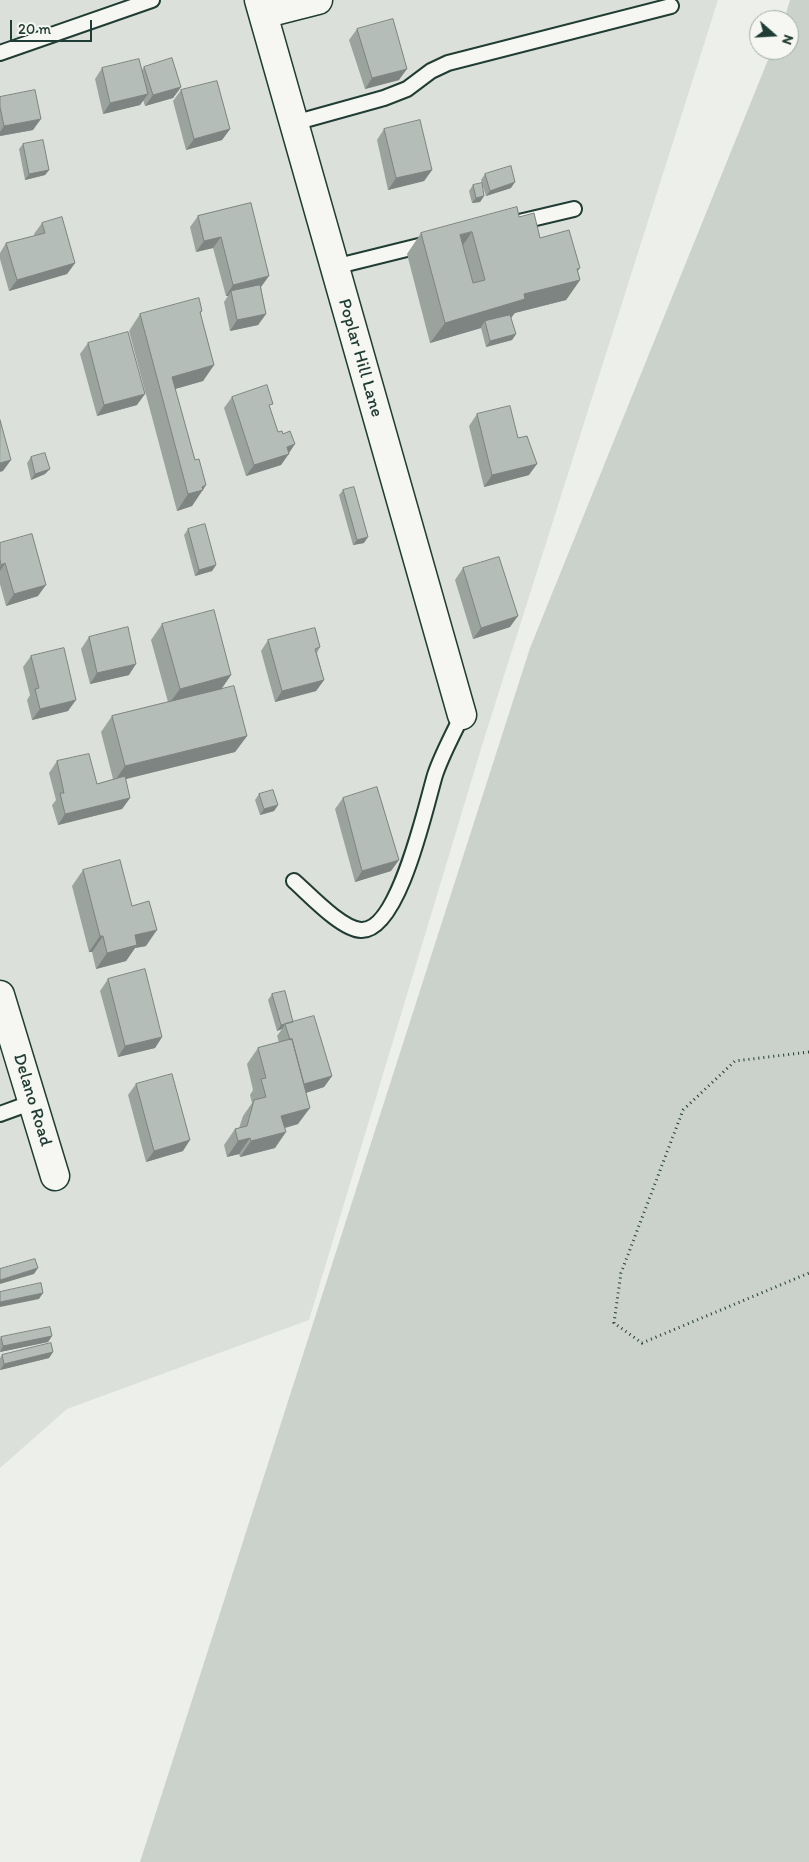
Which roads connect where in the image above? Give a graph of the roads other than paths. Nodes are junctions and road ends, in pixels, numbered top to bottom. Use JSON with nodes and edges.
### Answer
{"nodes":[{"id":1,"x":152,"y":0,"type":"edge"},
{"id":2,"x":318,"y":0,"type":"edge"},
{"id":3,"x":671,"y":6,"type":"dead end"},
{"id":4,"x":261,"y":7,"type":"edge"},
{"id":5,"x":0,"y":53,"type":"edge"},
{"id":6,"x":294,"y":123,"type":"junction"},
{"id":7,"x":574,"y":209,"type":"dead end"},
{"id":8,"x":506,"y":225,"type":"edge"},
{"id":9,"x":438,"y":242,"type":"edge"},
{"id":10,"x":334,"y":267,"type":"junction"},
{"id":11,"x":462,"y":715,"type":"joint"},
{"id":12,"x":294,"y":881,"type":"dead end"},
{"id":13,"x":0,"y":995,"type":"edge"},
{"id":14,"x":33,"y":1102,"type":"junction"},
{"id":15,"x":0,"y":1114,"type":"edge"},
{"id":16,"x":55,"y":1176,"type":"dead end"}],
"edges":[{"from":1,"to":5,"type":"lane"},
{"from":2,"to":4,"type":"street"},
{"from":3,"to":6,"type":"lane"},
{"from":4,"to":6,"type":"street","name":"Poplar Hill Lane"},
{"from":6,"to":10,"type":"street","name":"Poplar Hill Lane"},
{"from":7,"to":8,"type":"lane"},
{"from":9,"to":10,"type":"lane"},
{"from":10,"to":11,"type":"street","name":"Poplar Hill Lane"},
{"from":11,"to":12,"type":"lane"},
{"from":13,"to":14,"type":"street","name":"Delano Road"},
{"from":14,"to":15,"type":"lane"},
{"from":14,"to":16,"type":"street","name":"Delano Road"}]}
